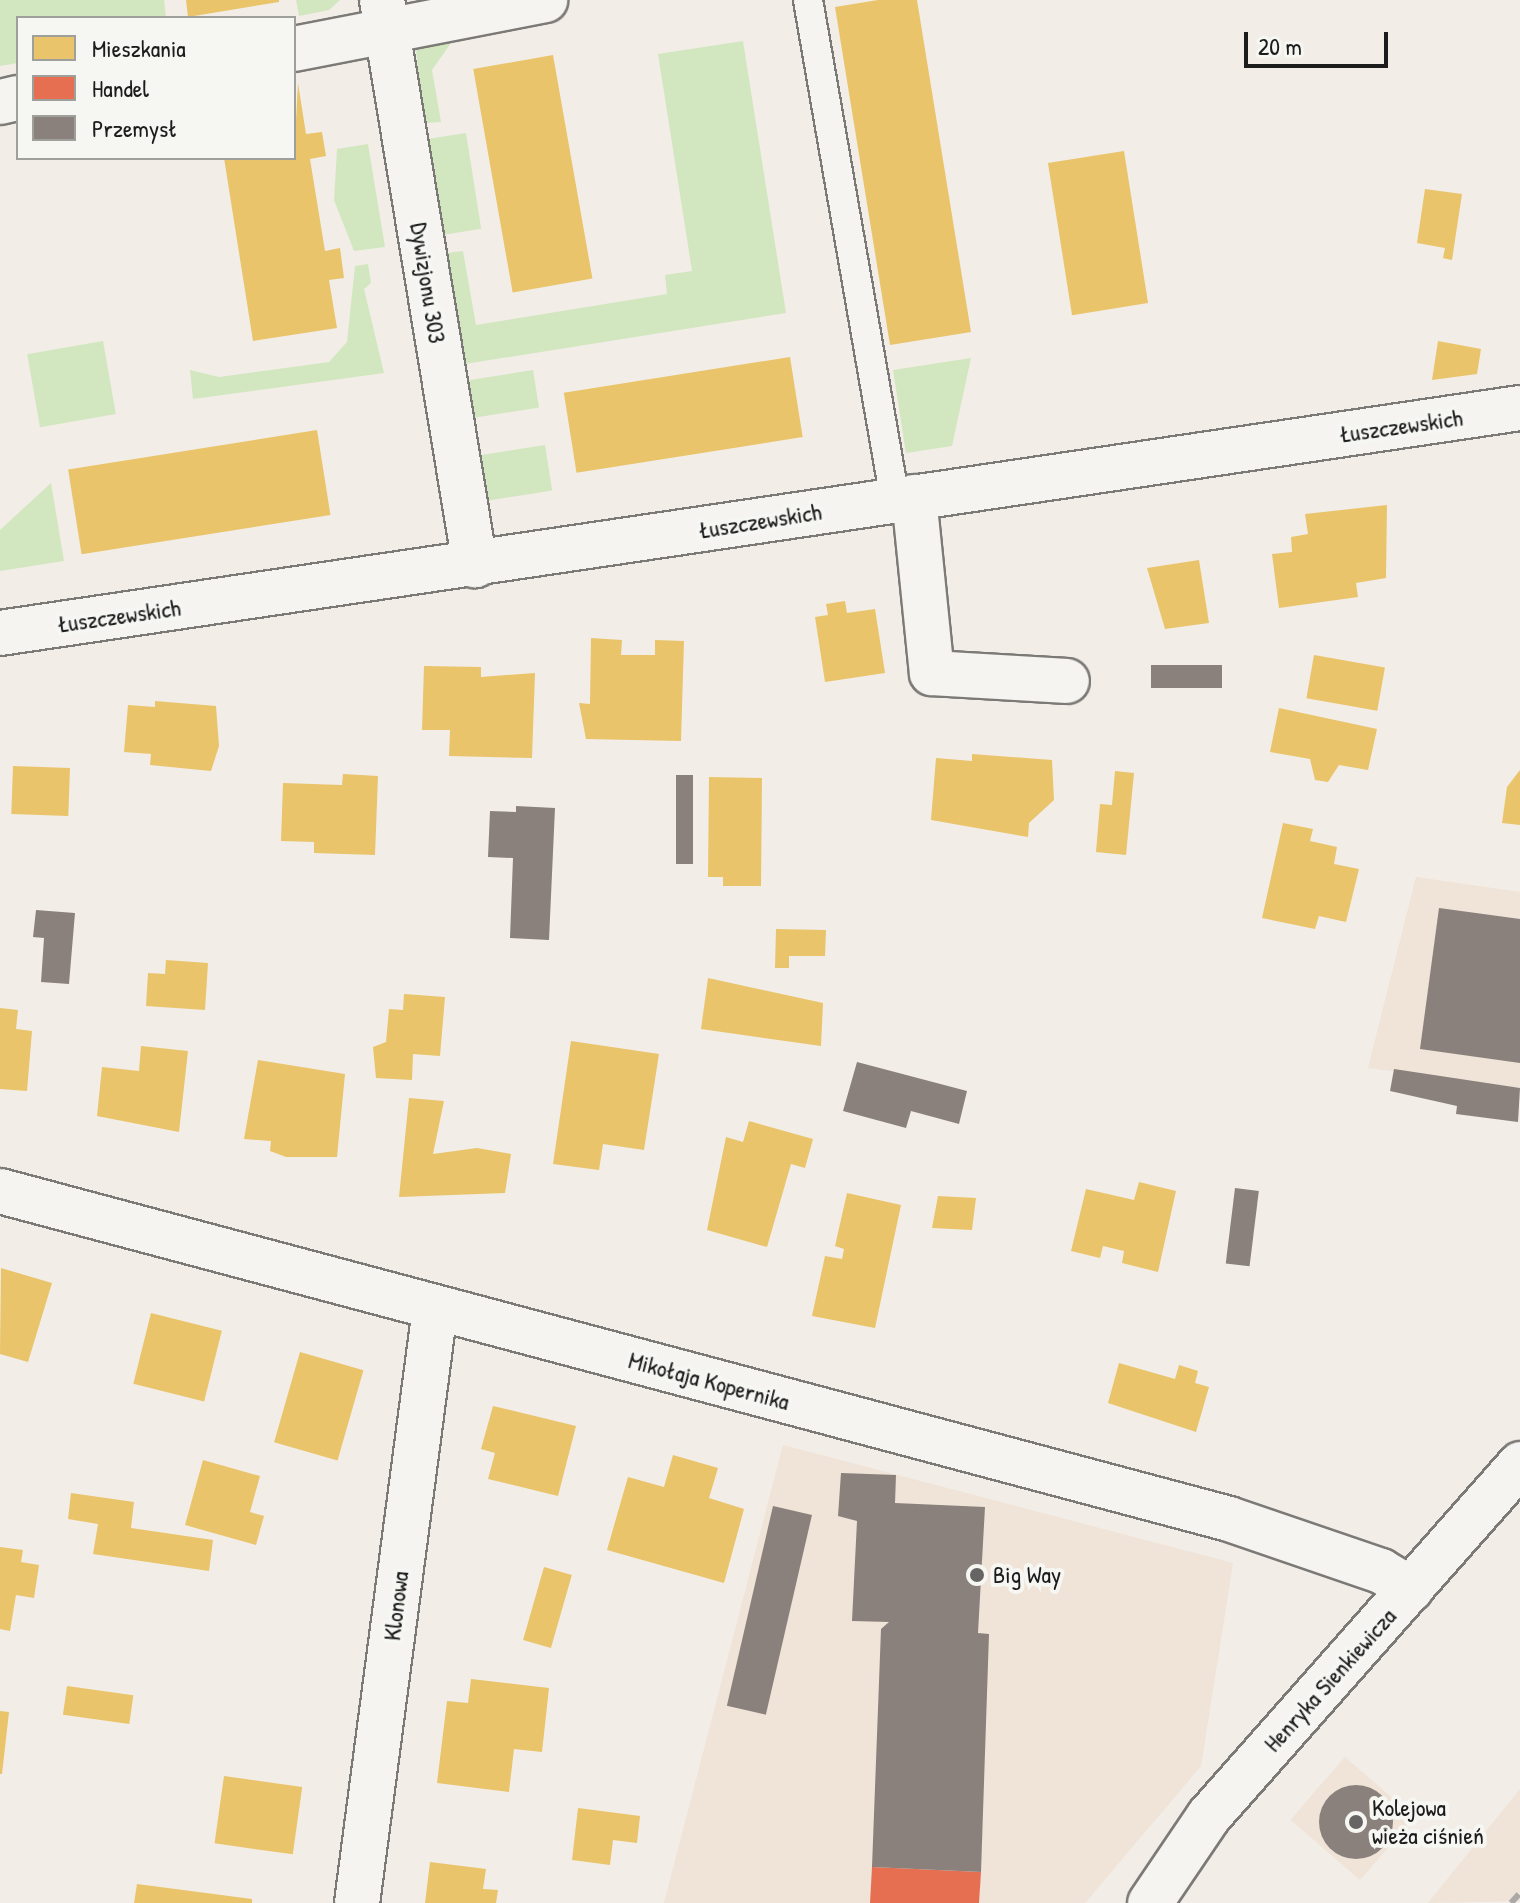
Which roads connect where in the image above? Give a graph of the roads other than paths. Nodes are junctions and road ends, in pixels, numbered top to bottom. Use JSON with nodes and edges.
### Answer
{"nodes":[{"id":1,"x":545,"y":0,"type":"edge"},
{"id":2,"x":808,"y":0,"type":"edge"},
{"id":3,"x":385,"y":16,"type":"edge"},
{"id":4,"x":296,"y":48,"type":"edge"},
{"id":5,"x":1520,"y":408,"type":"edge"},
{"id":6,"x":904,"y":498,"type":"junction"},
{"id":7,"x":475,"y":565,"type":"junction"},
{"id":8,"x":0,"y":633,"type":"edge"},
{"id":9,"x":1067,"y":681,"type":"dead end"},
{"id":10,"x":0,"y":1191,"type":"edge"},
{"id":11,"x":435,"y":1309,"type":"junction"},
{"id":12,"x":1520,"y":1464,"type":"edge"},
{"id":13,"x":1411,"y":1589,"type":"junction"},
{"id":14,"x":357,"y":1903,"type":"edge"},
{"id":15,"x":1150,"y":1903,"type":"edge"}],
"edges":[{"from":1,"to":3,"type":"street"},
{"from":2,"to":6,"type":"lane"},
{"from":3,"to":4,"type":"street"},
{"from":3,"to":7,"type":"street","name":"Dywizjonu 303"},
{"from":5,"to":6,"type":"street","name":"Łuszczewskich"},
{"from":6,"to":7,"type":"street","name":"Łuszczewskich"},
{"from":6,"to":9,"type":"street"},
{"from":7,"to":8,"type":"street","name":"Łuszczewskich"},
{"from":10,"to":11,"type":"street","name":"Mikołaja Kopernika"},
{"from":11,"to":13,"type":"street","name":"Mikołaja Kopernika"},
{"from":11,"to":14,"type":"street","name":"Klonowa"},
{"from":12,"to":13,"type":"street","name":"Henryka Sienkiewicza"},
{"from":13,"to":15,"type":"street","name":"Henryka Sienkiewicza"}]}
